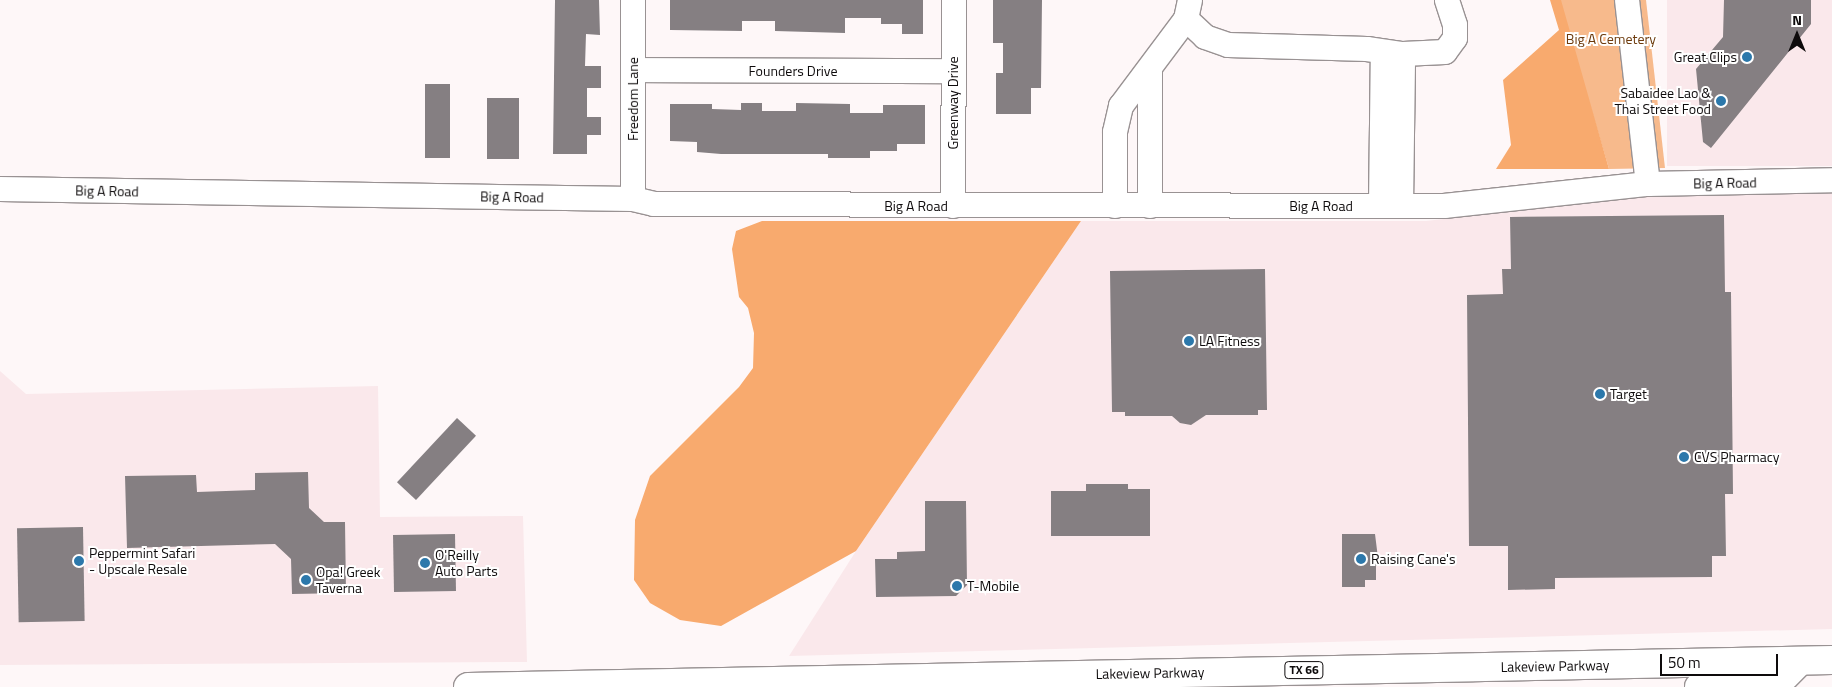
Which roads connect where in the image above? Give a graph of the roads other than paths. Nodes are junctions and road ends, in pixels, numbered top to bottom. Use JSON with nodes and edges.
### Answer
{"nodes":[{"id":1,"x":633,"y":0,"type":"edge"},
{"id":2,"x":954,"y":0,"type":"edge"},
{"id":3,"x":1447,"y":0,"type":"edge"},
{"id":4,"x":1627,"y":0,"type":"edge"},
{"id":5,"x":1188,"y":9,"type":"edge"},
{"id":6,"x":1393,"y":53,"type":"junction"},
{"id":7,"x":633,"y":70,"type":"junction"},
{"id":8,"x":1150,"y":70,"type":"junction"},
{"id":9,"x":953,"y":71,"type":"junction"},
{"id":10,"x":1832,"y":180,"type":"edge"},
{"id":11,"x":1648,"y":184,"type":"junction"},
{"id":12,"x":0,"y":189,"type":"edge"},
{"id":13,"x":633,"y":199,"type":"junction"},
{"id":14,"x":953,"y":206,"type":"junction"},
{"id":15,"x":1115,"y":206,"type":"junction"},
{"id":16,"x":1150,"y":206,"type":"junction"},
{"id":17,"x":1391,"y":206,"type":"junction"},
{"id":18,"x":1832,"y":660,"type":"edge"},
{"id":19,"x":1800,"y":661,"type":"junction"},
{"id":20,"x":1462,"y":677,"type":"edge"},
{"id":21,"x":1039,"y":681,"type":"edge"},
{"id":22,"x":468,"y":687,"type":"edge"},
{"id":23,"x":513,"y":687,"type":"edge"},
{"id":24,"x":1699,"y":687,"type":"edge"}],
"edges":[{"from":1,"to":7,"type":"street","name":"Freedom Lane"},
{"from":2,"to":9,"type":"street","name":"Greenway Drive"},
{"from":3,"to":6,"type":"street"},
{"from":4,"to":11,"type":"street"},
{"from":5,"to":6,"type":"street"},
{"from":5,"to":8,"type":"street"},
{"from":6,"to":17,"type":"street"},
{"from":7,"to":9,"type":"street","name":"Founders Drive"},
{"from":7,"to":13,"type":"street","name":"Freedom Lane"},
{"from":8,"to":15,"type":"street"},
{"from":8,"to":16,"type":"street"},
{"from":9,"to":14,"type":"street","name":"Greenway Drive"},
{"from":10,"to":11,"type":"street","name":"Big A Road"},
{"from":11,"to":17,"type":"street","name":"Big A Road"},
{"from":12,"to":13,"type":"street","name":"Big A Road"},
{"from":13,"to":14,"type":"street","name":"Big A Road"},
{"from":14,"to":15,"type":"street","name":"Big A Road"},
{"from":15,"to":16,"type":"street","name":"Big A Road"},
{"from":16,"to":17,"type":"street","name":"Big A Road"},
{"from":18,"to":19,"type":"main road","name":"Lakeview Parkway","number":"TX 66"},
{"from":19,"to":20,"type":"main road","name":"Lakeview Parkway","number":"TX 66"},
{"from":19,"to":24,"type":"main road"},
{"from":20,"to":21,"type":"main road","name":"Lakeview Parkway","number":"TX 66"},
{"from":21,"to":23,"type":"main road","name":"Lakeview Parkway","number":"TX 66"},
{"from":22,"to":23,"type":"main road","name":"Lakeview Parkway","number":"TX 66"}]}
